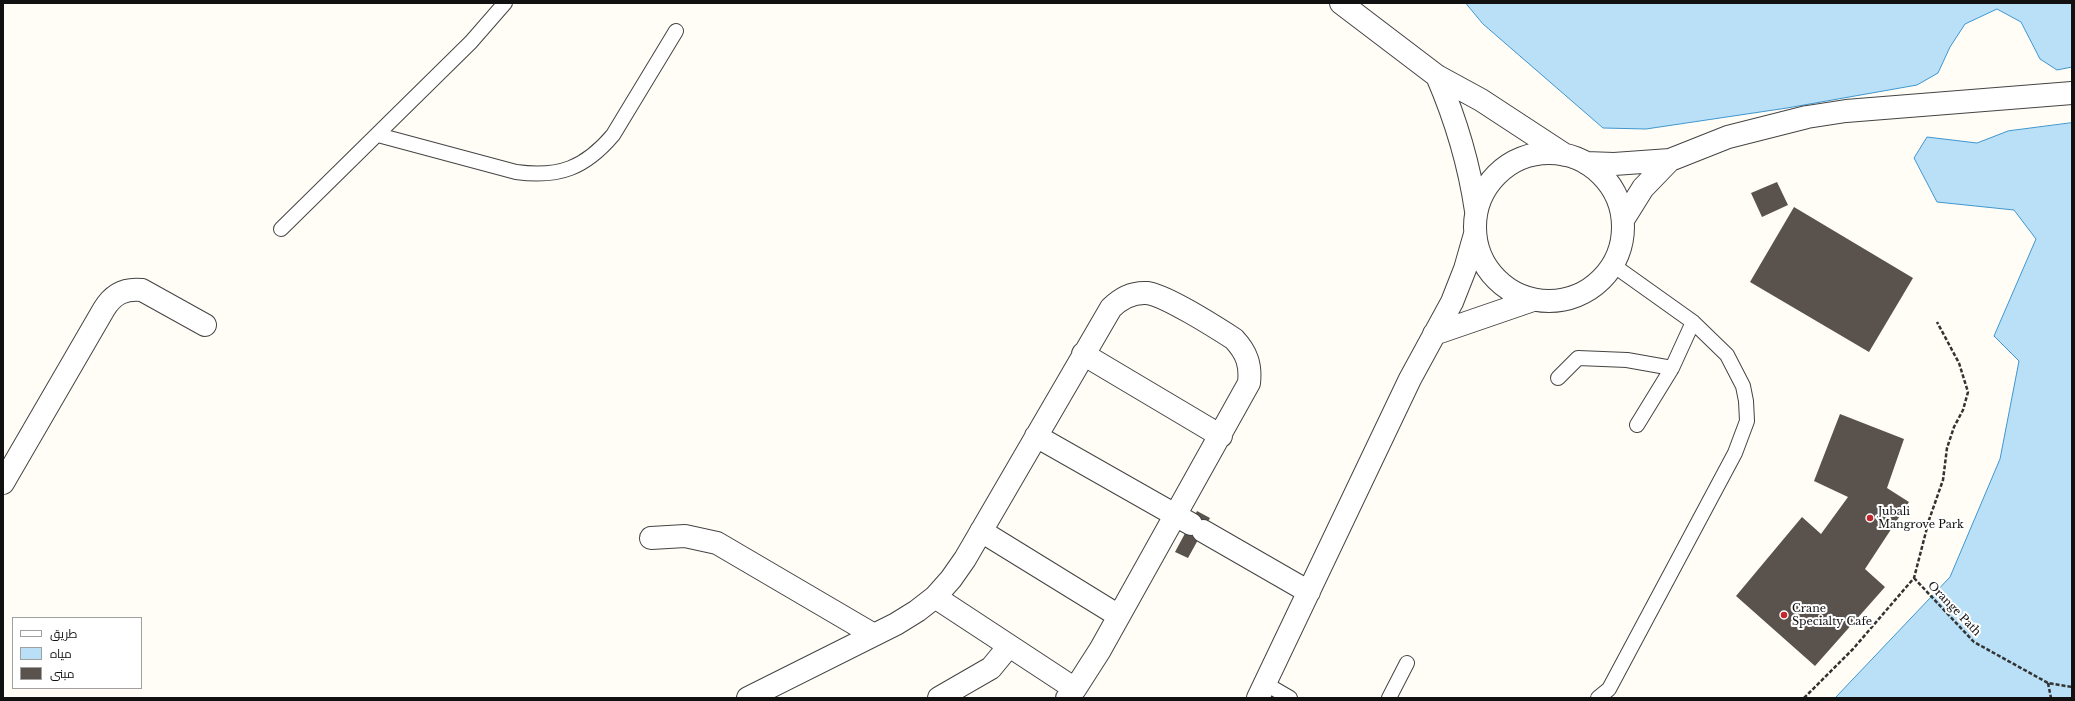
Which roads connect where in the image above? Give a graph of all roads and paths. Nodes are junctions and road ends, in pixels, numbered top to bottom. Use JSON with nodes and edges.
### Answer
{"nodes":[{"id":1,"x":504,"y":3,"type":"edge"},
{"id":2,"x":1341,"y":3,"type":"edge"},
{"id":3,"x":676,"y":31,"type":"dead end"},
{"id":4,"x":1437,"y":76,"type":"junction"},
{"id":5,"x":2072,"y":93,"type":"edge"},
{"id":6,"x":378,"y":135,"type":"junction"},
{"id":7,"x":1565,"y":155,"type":"junction"},
{"id":8,"x":1670,"y":160,"type":"junction"},
{"id":9,"x":1586,"y":163,"type":"junction"},
{"id":10,"x":1476,"y":211,"type":"junction"},
{"id":11,"x":1623,"y":220,"type":"junction"},
{"id":12,"x":282,"y":229,"type":"dead end"},
{"id":13,"x":1474,"y":234,"type":"junction"},
{"id":14,"x":1613,"y":265,"type":"junction"},
{"id":15,"x":1533,"y":300,"type":"junction"},
{"id":16,"x":1693,"y":322,"type":"junction"},
{"id":17,"x":1937,"y":322,"type":"dead end"},
{"id":18,"x":205,"y":325,"type":"dead end"},
{"id":19,"x":1434,"y":334,"type":"junction"},
{"id":20,"x":1083,"y":354,"type":"junction"},
{"id":21,"x":1672,"y":368,"type":"junction"},
{"id":22,"x":1558,"y":378,"type":"dead end"},
{"id":23,"x":1637,"y":425,"type":"dead end"},
{"id":24,"x":1036,"y":436,"type":"junction"},
{"id":25,"x":1221,"y":436,"type":"junction"},
{"id":26,"x":3,"y":483,"type":"edge"},
{"id":27,"x":1190,"y":523,"type":"junction"},
{"id":28,"x":981,"y":531,"type":"junction"},
{"id":29,"x":651,"y":538,"type":"dead end"},
{"id":30,"x":1914,"y":578,"type":"junction"},
{"id":31,"x":1309,"y":592,"type":"junction"},
{"id":32,"x":935,"y":597,"type":"junction"},
{"id":33,"x":1119,"y":616,"type":"junction"},
{"id":34,"x":874,"y":635,"type":"junction"},
{"id":35,"x":1009,"y":646,"type":"junction"},
{"id":36,"x":1407,"y":664,"type":"dead end"},
{"id":37,"x":2048,"y":683,"type":"junction"},
{"id":38,"x":2072,"y":687,"type":"edge"},
{"id":39,"x":1262,"y":691,"type":"edge"},
{"id":40,"x":1071,"y":694,"type":"edge"},
{"id":41,"x":748,"y":698,"type":"edge"},
{"id":42,"x":939,"y":698,"type":"edge"},
{"id":43,"x":1290,"y":698,"type":"edge"},
{"id":44,"x":1389,"y":698,"type":"edge"},
{"id":45,"x":1598,"y":698,"type":"edge"},
{"id":46,"x":1804,"y":698,"type":"edge"},
{"id":47,"x":2051,"y":698,"type":"edge"}],
"edges":[{"from":1,"to":6,"type":"lane"},
{"from":2,"to":4,"type":"street"},
{"from":3,"to":6,"type":"lane"},
{"from":4,"to":7,"type":"street"},
{"from":4,"to":10,"type":"street"},
{"from":5,"to":8,"type":"street"},
{"from":6,"to":12,"type":"lane"},
{"from":7,"to":9,"type":"street"},
{"from":7,"to":10,"type":"street"},
{"from":8,"to":9,"type":"street"},
{"from":8,"to":11,"type":"street"},
{"from":9,"to":11,"type":"street"},
{"from":10,"to":13,"type":"street"},
{"from":11,"to":14,"type":"street"},
{"from":13,"to":15,"type":"street"},
{"from":13,"to":19,"type":"street"},
{"from":14,"to":15,"type":"street"},
{"from":14,"to":16,"type":"lane"},
{"from":15,"to":19,"type":"street"},
{"from":16,"to":21,"type":"lane"},
{"from":16,"to":45,"type":"lane"},
{"from":17,"to":30,"type":"path"},
{"from":18,"to":26,"type":"street"},
{"from":19,"to":31,"type":"street"},
{"from":20,"to":24,"type":"street"},
{"from":20,"to":25,"type":"street"},
{"from":20,"to":25,"type":"street"},
{"from":21,"to":22,"type":"lane"},
{"from":21,"to":23,"type":"lane"},
{"from":24,"to":27,"type":"street"},
{"from":24,"to":28,"type":"street"},
{"from":25,"to":27,"type":"street"},
{"from":27,"to":31,"type":"street"},
{"from":27,"to":33,"type":"street"},
{"from":28,"to":32,"type":"street"},
{"from":28,"to":33,"type":"street"},
{"from":29,"to":34,"type":"street"},
{"from":30,"to":37,"type":"path","name":"Orange Path"},
{"from":30,"to":46,"type":"path"},
{"from":31,"to":39,"type":"street"},
{"from":32,"to":34,"type":"street"},
{"from":32,"to":35,"type":"street"},
{"from":33,"to":40,"type":"street"},
{"from":34,"to":41,"type":"street"},
{"from":35,"to":40,"type":"street"},
{"from":35,"to":42,"type":"street"},
{"from":36,"to":44,"type":"lane"},
{"from":37,"to":38,"type":"path","name":"Orange Path"},
{"from":37,"to":47,"type":"path"},
{"from":39,"to":43,"type":"lane"}]}
